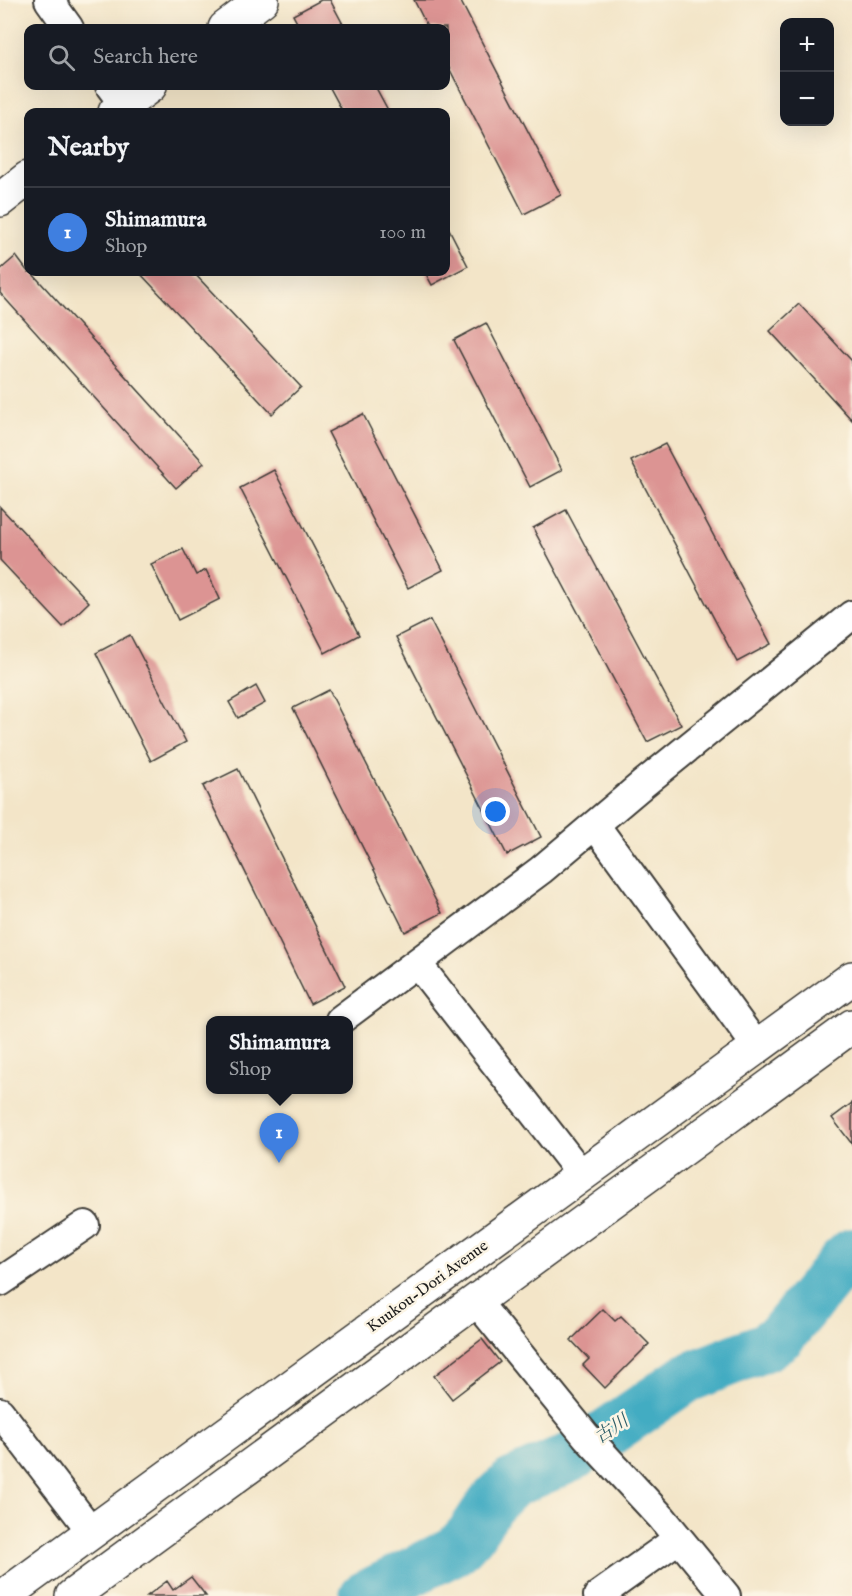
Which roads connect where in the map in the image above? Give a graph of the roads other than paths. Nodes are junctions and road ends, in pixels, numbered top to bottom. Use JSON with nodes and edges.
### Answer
{"nodes":[{"id":1,"x":49,"y":0,"type":"edge"},
{"id":2,"x":262,"y":0,"type":"edge"},
{"id":3,"x":66,"y":24,"type":"edge"},
{"id":4,"x":230,"y":24,"type":"edge"},
{"id":5,"x":141,"y":90,"type":"edge"},
{"id":6,"x":116,"y":101,"type":"edge"},
{"id":7,"x":24,"y":181,"type":"edge"},
{"id":8,"x":0,"y":200,"type":"edge"},
{"id":9,"x":852,"y":615,"type":"edge"},
{"id":10,"x":595,"y":825,"type":"junction"},
{"id":11,"x":417,"y":963,"type":"junction"},
{"id":12,"x":852,"y":978,"type":"edge"},
{"id":13,"x":345,"y":1016,"type":"edge"},
{"id":14,"x":852,"y":1026,"type":"edge"},
{"id":15,"x":757,"y":1047,"type":"junction"},
{"id":16,"x":582,"y":1175,"type":"junction"},
{"id":17,"x":85,"y":1225,"type":"dead end"},
{"id":18,"x":0,"y":1282,"type":"edge"},
{"id":19,"x":476,"y":1301,"type":"junction"},
{"id":20,"x":0,"y":1412,"type":"edge"},
{"id":21,"x":92,"y":1532,"type":"junction"},
{"id":22,"x":678,"y":1539,"type":"junction"},
{"id":23,"x":4,"y":1596,"type":"edge"},
{"id":24,"x":72,"y":1596,"type":"edge"},
{"id":25,"x":598,"y":1596,"type":"edge"},
{"id":26,"x":726,"y":1596,"type":"edge"}],
"edges":[{"from":1,"to":3,"type":"street"},
{"from":2,"to":4,"type":"main road"},
{"from":5,"to":6,"type":"main road"},
{"from":7,"to":8,"type":"main road"},
{"from":9,"to":10,"type":"street"},
{"from":10,"to":11,"type":"street"},
{"from":10,"to":15,"type":"street"},
{"from":11,"to":13,"type":"street"},
{"from":11,"to":16,"type":"street"},
{"from":12,"to":15,"type":"main road","name":"Kuukou-Dori Avenue"},
{"from":14,"to":19,"type":"main road"},
{"from":15,"to":16,"type":"main road","name":"Kuukou-Dori Avenue"},
{"from":16,"to":21,"type":"main road","name":"Kuukou-Dori Avenue"},
{"from":17,"to":18,"type":"street"},
{"from":19,"to":22,"type":"street"},
{"from":19,"to":24,"type":"main road"},
{"from":20,"to":21,"type":"street"},
{"from":21,"to":23,"type":"main road","name":"Kuukou-Dori Avenue"},
{"from":22,"to":25,"type":"street"},
{"from":22,"to":26,"type":"street"}]}
